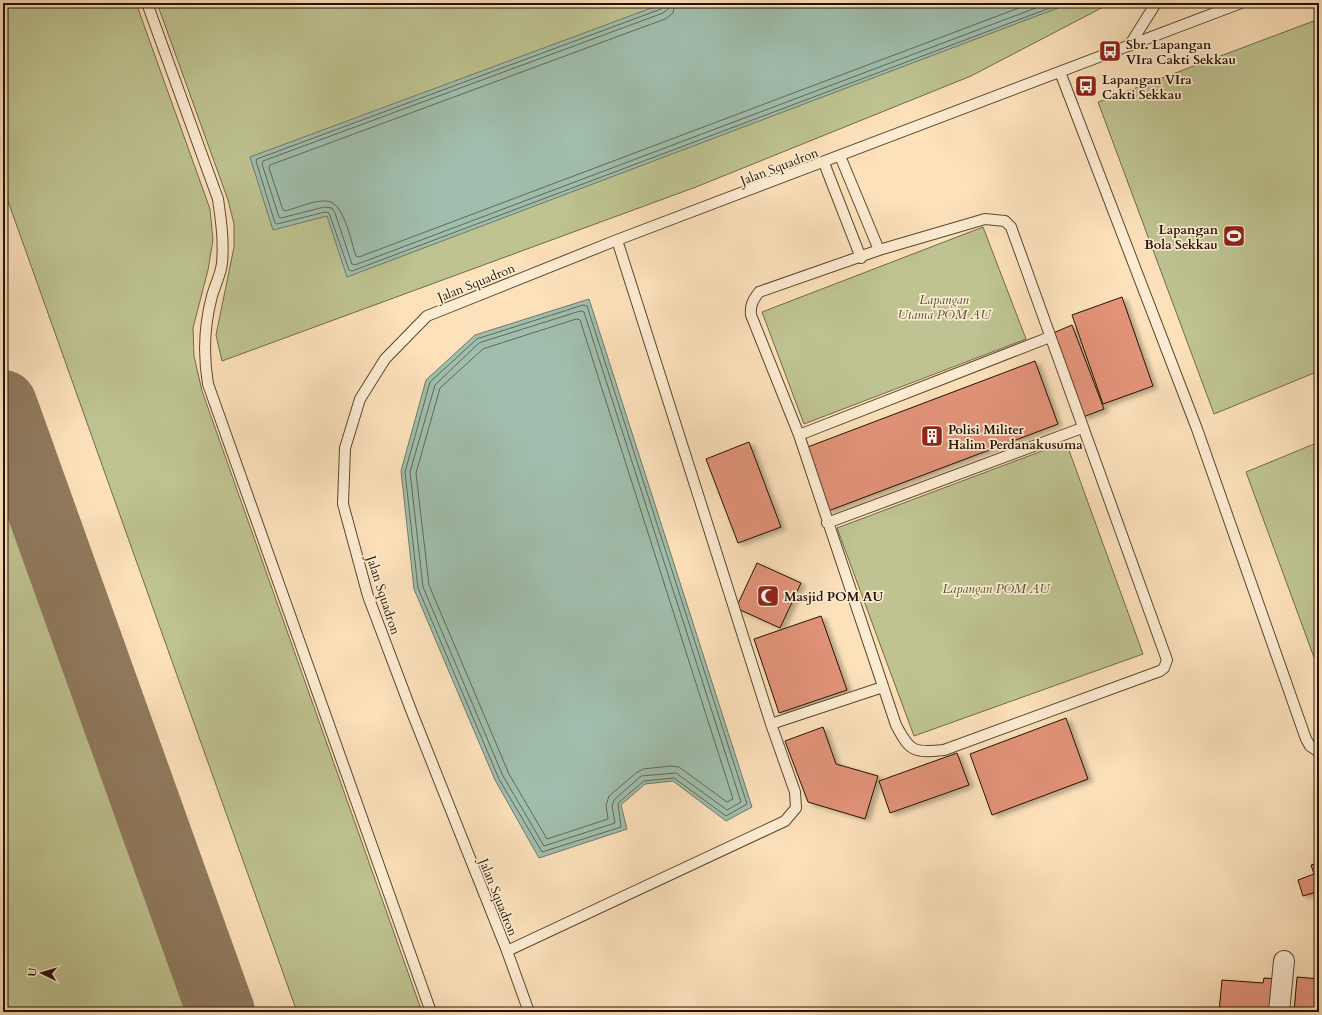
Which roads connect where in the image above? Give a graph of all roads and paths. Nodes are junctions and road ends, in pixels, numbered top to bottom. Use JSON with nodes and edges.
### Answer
{"nodes":[{"id":1,"x":147,"y":3,"type":"edge"},
{"id":2,"x":1156,"y":3,"type":"edge"},
{"id":3,"x":1241,"y":3,"type":"edge"},
{"id":4,"x":1128,"y":46,"type":"junction"},
{"id":5,"x":1060,"y":72,"type":"junction"},
{"id":6,"x":840,"y":156,"type":"junction"},
{"id":7,"x":824,"y":163,"type":"junction"},
{"id":8,"x":617,"y":240,"type":"junction"},
{"id":9,"x":879,"y":250,"type":"junction"},
{"id":10,"x":861,"y":258,"type":"junction"},
{"id":11,"x":1050,"y":337,"type":"junction"},
{"id":12,"x":1082,"y":428,"type":"junction"},
{"id":13,"x":798,"y":435,"type":"junction"},
{"id":14,"x":827,"y":523,"type":"junction"},
{"id":15,"x":883,"y":687,"type":"junction"},
{"id":16,"x":771,"y":724,"type":"junction"},
{"id":17,"x":1319,"y":752,"type":"edge"},
{"id":18,"x":507,"y":951,"type":"junction"},
{"id":19,"x":1284,"y":962,"type":"dead end"},
{"id":20,"x":431,"y":1012,"type":"edge"},
{"id":21,"x":529,"y":1012,"type":"edge"},
{"id":22,"x":1279,"y":1012,"type":"edge"}],
"edges":[{"from":1,"to":20,"type":"lane"},
{"from":2,"to":4,"type":"lane"},
{"from":3,"to":4,"type":"lane","name":"Jalan Squadron"},
{"from":4,"to":5,"type":"lane","name":"Jalan Squadron"},
{"from":5,"to":6,"type":"lane","name":"Jalan Squadron"},
{"from":5,"to":17,"type":"lane"},
{"from":6,"to":7,"type":"lane","name":"Jalan Squadron"},
{"from":6,"to":9,"type":"lane"},
{"from":7,"to":8,"type":"lane","name":"Jalan Squadron"},
{"from":7,"to":10,"type":"lane"},
{"from":8,"to":16,"type":"lane"},
{"from":8,"to":18,"type":"lane","name":"Jalan Squadron"},
{"from":9,"to":10,"type":"lane"},
{"from":9,"to":11,"type":"lane"},
{"from":10,"to":13,"type":"lane"},
{"from":11,"to":12,"type":"lane"},
{"from":11,"to":13,"type":"lane"},
{"from":12,"to":14,"type":"lane"},
{"from":12,"to":15,"type":"lane"},
{"from":13,"to":14,"type":"lane"},
{"from":14,"to":15,"type":"lane"},
{"from":15,"to":16,"type":"lane"},
{"from":16,"to":18,"type":"lane"},
{"from":18,"to":21,"type":"lane","name":"Jalan Squadron"},
{"from":19,"to":22,"type":"street"}]}
